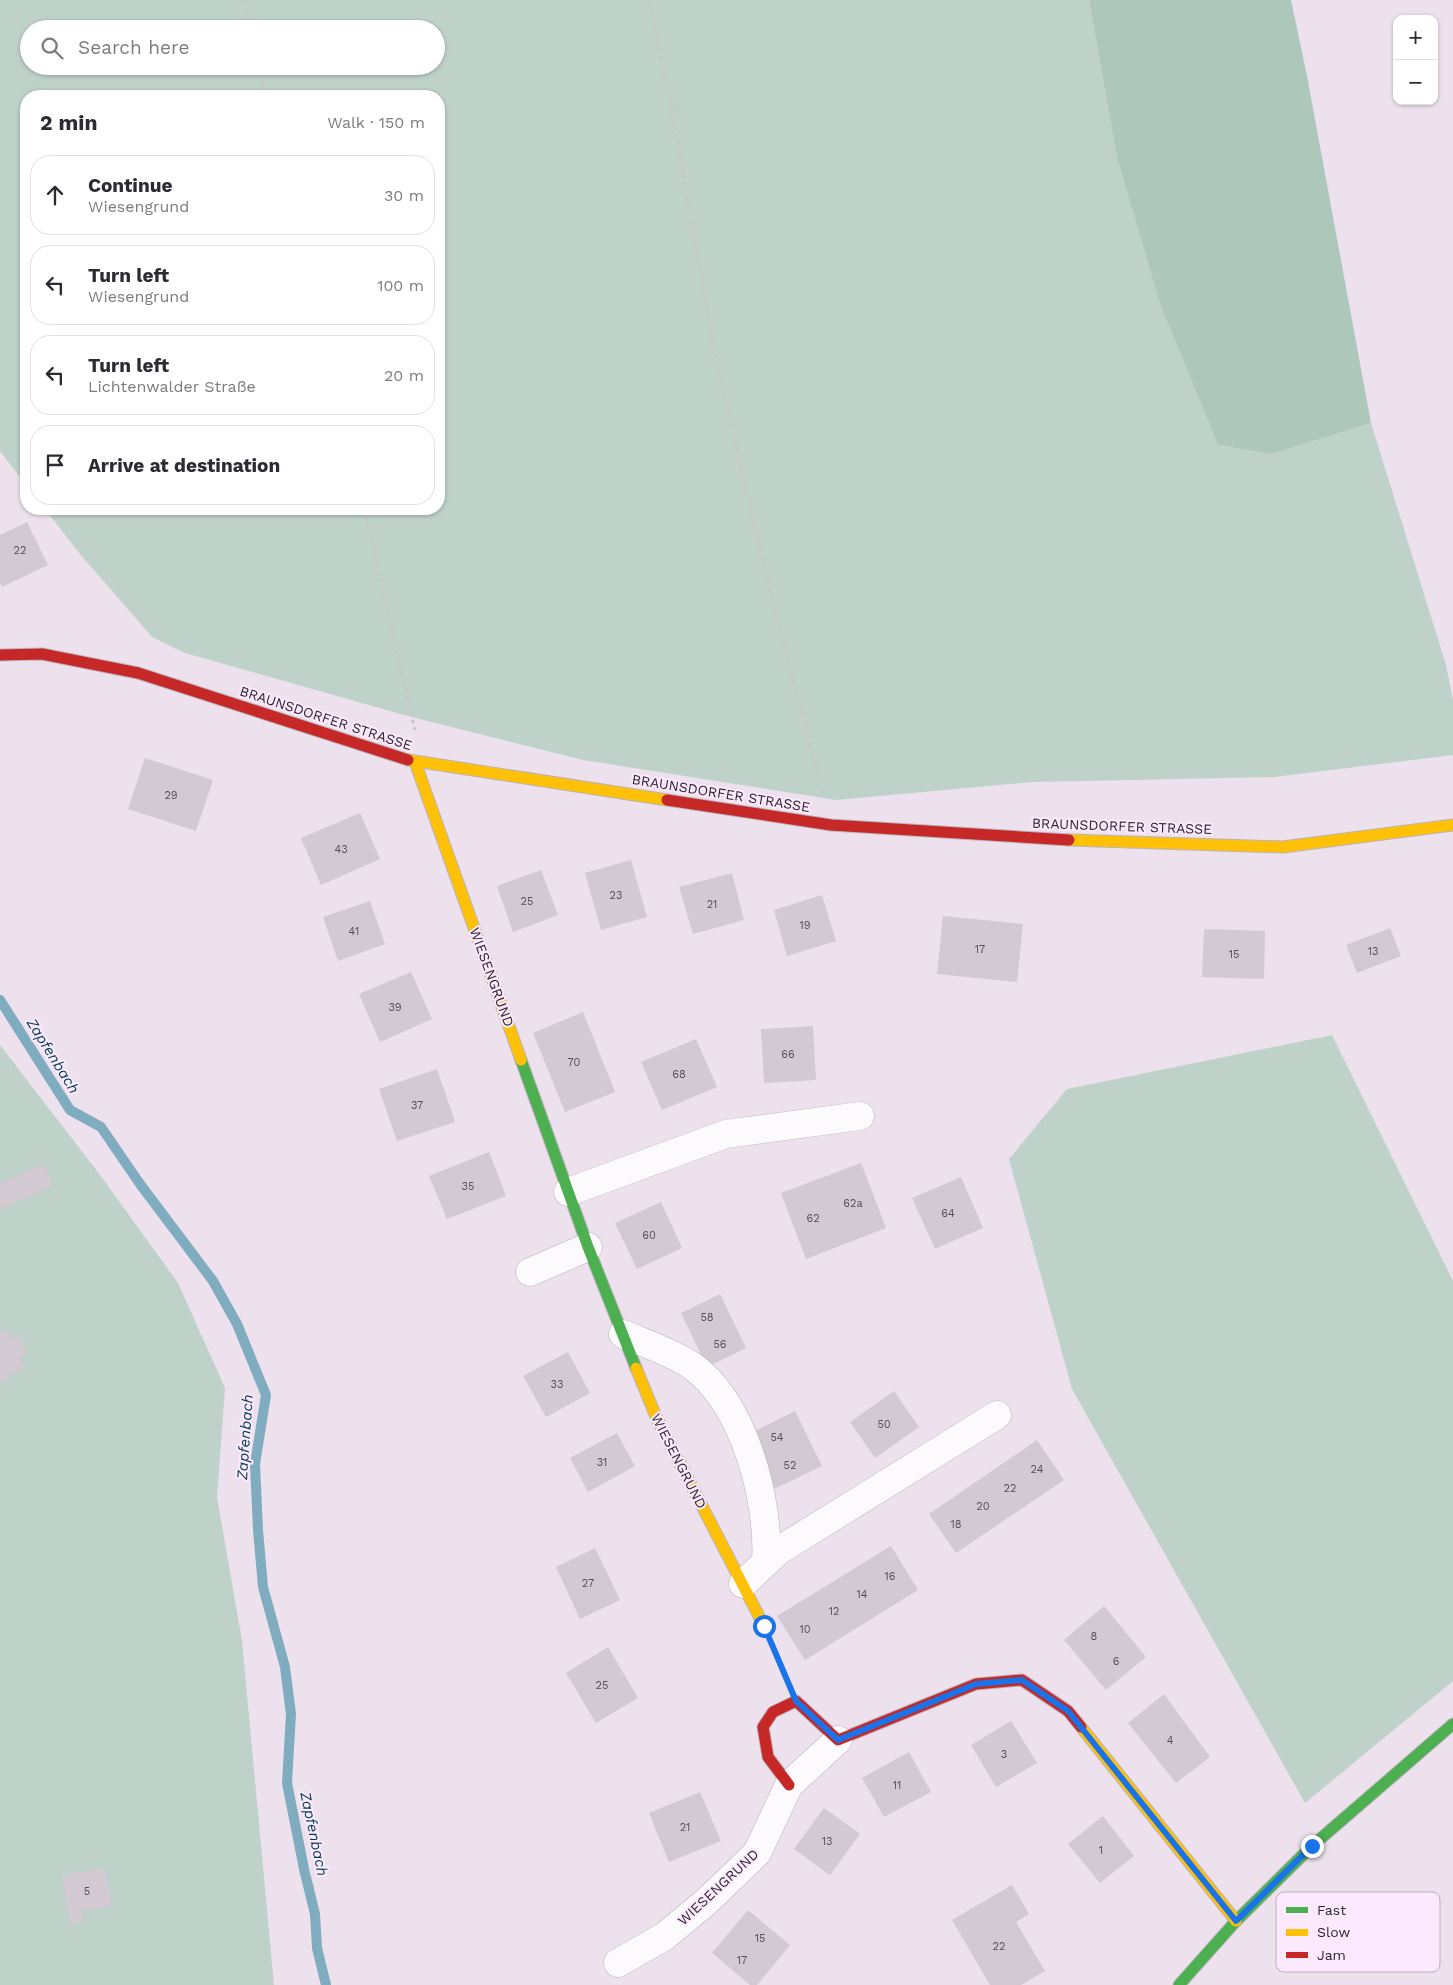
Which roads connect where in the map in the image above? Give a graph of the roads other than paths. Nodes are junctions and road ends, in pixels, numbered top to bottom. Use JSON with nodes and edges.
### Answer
{"nodes":[{"id":1,"x":0,"y":655,"type":"edge"},
{"id":2,"x":415,"y":762,"type":"junction"},
{"id":3,"x":1453,"y":825,"type":"edge"},
{"id":4,"x":860,"y":1116,"type":"dead end"},
{"id":5,"x":568,"y":1192,"type":"junction"},
{"id":6,"x":588,"y":1247,"type":"junction"},
{"id":7,"x":530,"y":1272,"type":"dead end"},
{"id":8,"x":623,"y":1334,"type":"junction"},
{"id":9,"x":997,"y":1415,"type":"dead end"},
{"id":10,"x":766,"y":1562,"type":"junction"},
{"id":11,"x":743,"y":1584,"type":"junction"},
{"id":12,"x":764,"y":1626,"type":"road end"},
{"id":13,"x":1453,"y":1724,"type":"edge"},
{"id":14,"x":838,"y":1740,"type":"junction"},
{"id":15,"x":789,"y":1785,"type":"junction"},
{"id":16,"x":1236,"y":1921,"type":"junction"},
{"id":17,"x":618,"y":1963,"type":"dead end"},
{"id":18,"x":1179,"y":1985,"type":"edge"}],
"edges":[{"from":1,"to":2,"type":"street","name":"BRAUNSDORFER STRASSE"},
{"from":2,"to":3,"type":"street","name":"BRAUNSDORFER STRASSE"},
{"from":2,"to":5,"type":"street","name":"WIESENGRUND"},
{"from":4,"to":5,"type":"street"},
{"from":5,"to":6,"type":"street","name":"WIESENGRUND"},
{"from":6,"to":7,"type":"street"},
{"from":6,"to":8,"type":"street","name":"WIESENGRUND"},
{"from":8,"to":10,"type":"street"},
{"from":8,"to":11,"type":"street","name":"WIESENGRUND"},
{"from":9,"to":10,"type":"street"},
{"from":10,"to":11,"type":"street"},
{"from":11,"to":12,"type":"street","name":"WIESENGRUND"},
{"from":13,"to":16,"type":"street"},
{"from":14,"to":15,"type":"street","name":"WIESENGRUND"},
{"from":14,"to":15,"type":"street"},
{"from":14,"to":16,"type":"street","name":"WIESENGRUND"},
{"from":15,"to":17,"type":"street","name":"WIESENGRUND"},
{"from":16,"to":18,"type":"street"}]}
